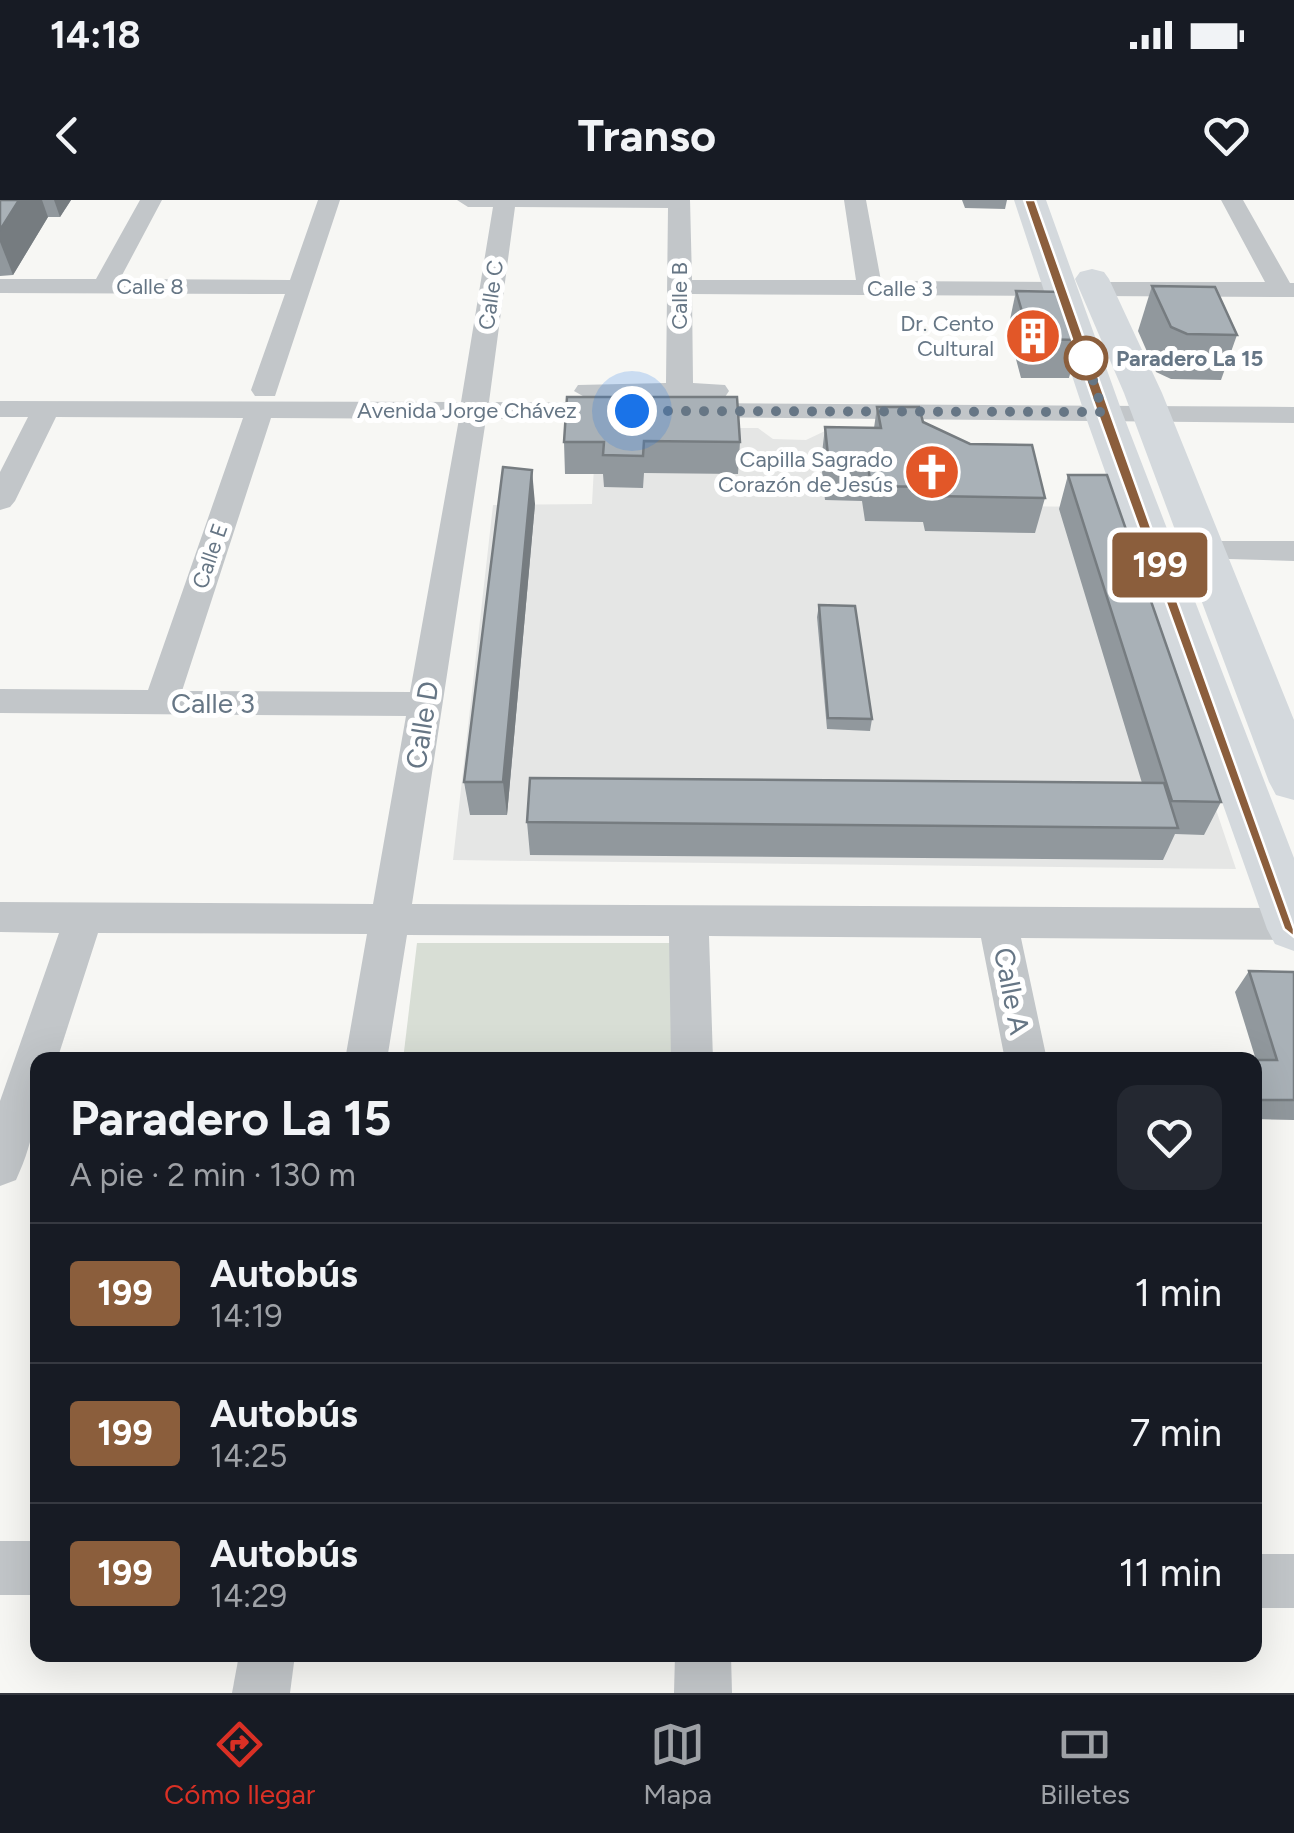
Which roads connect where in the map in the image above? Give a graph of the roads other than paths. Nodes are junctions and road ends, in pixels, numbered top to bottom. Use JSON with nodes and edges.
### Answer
{"nodes":[{"id":1,"x":150,"y":200,"type":"edge"},
{"id":2,"x":329,"y":200,"type":"edge"},
{"id":3,"x":468,"y":200,"type":"edge"},
{"id":4,"x":505,"y":200,"type":"edge"},
{"id":5,"x":678,"y":200,"type":"edge"},
{"id":6,"x":855,"y":200,"type":"edge"},
{"id":7,"x":1030,"y":200,"type":"edge"},
{"id":8,"x":1061,"y":200,"type":"edge"},
{"id":9,"x":1232,"y":200,"type":"edge"},
{"id":10,"x":0,"y":286,"type":"edge"},
{"id":11,"x":104,"y":286,"type":"junction"},
{"id":12,"x":300,"y":287,"type":"junction"},
{"id":13,"x":679,"y":287,"type":"junction"},
{"id":14,"x":870,"y":288,"type":"junction"},
{"id":15,"x":1078,"y":289,"type":"junction"},
{"id":16,"x":1288,"y":290,"type":"edge"},
{"id":17,"x":0,"y":390,"type":"edge"},
{"id":18,"x":680,"y":392,"type":"junction"},
{"id":19,"x":1294,"y":393,"type":"edge"},
{"id":20,"x":262,"y":400,"type":"junction"},
{"id":21,"x":476,"y":400,"type":"junction"},
{"id":22,"x":1101,"y":402,"type":"junction"},
{"id":23,"x":1147,"y":403,"type":"junction"},
{"id":24,"x":0,"y":409,"type":"edge"},
{"id":25,"x":46,"y":409,"type":"junction"},
{"id":26,"x":1294,"y":415,"type":"edge"},
{"id":27,"x":0,"y":501,"type":"edge"},
{"id":28,"x":1205,"y":551,"type":"junction"},
{"id":29,"x":1294,"y":551,"type":"edge"},
{"id":30,"x":0,"y":702,"type":"edge"},
{"id":31,"x":161,"y":702,"type":"junction"},
{"id":32,"x":425,"y":704,"type":"junction"},
{"id":33,"x":1294,"y":782,"type":"edge"},
{"id":34,"x":0,"y":917,"type":"edge"},
{"id":35,"x":84,"y":917,"type":"junction"},
{"id":36,"x":390,"y":919,"type":"junction"},
{"id":37,"x":689,"y":920,"type":"junction"},
{"id":38,"x":998,"y":922,"type":"junction"},
{"id":39,"x":1293,"y":926,"type":"edge"},
{"id":40,"x":38,"y":1052,"type":"edge"},
{"id":41,"x":367,"y":1052,"type":"edge"},
{"id":42,"x":692,"y":1052,"type":"edge"},
{"id":43,"x":1024,"y":1052,"type":"edge"},
{"id":44,"x":30,"y":1077,"type":"edge"},
{"id":45,"x":0,"y":1166,"type":"edge"},
{"id":46,"x":0,"y":1568,"type":"edge"},
{"id":47,"x":30,"y":1568,"type":"edge"},
{"id":48,"x":1262,"y":1581,"type":"edge"},
{"id":49,"x":1294,"y":1581,"type":"edge"},
{"id":50,"x":266,"y":1662,"type":"edge"},
{"id":51,"x":702,"y":1662,"type":"edge"},
{"id":52,"x":260,"y":1693,"type":"edge"},
{"id":53,"x":703,"y":1693,"type":"edge"}],
"edges":[{"from":1,"to":11,"type":"street"},
{"from":2,"to":12,"type":"street","name":"Calle E"},
{"from":3,"to":4,"type":"street"},
{"from":4,"to":5,"type":"street"},
{"from":4,"to":21,"type":"street","name":"Calle C"},
{"from":5,"to":13,"type":"street","name":"Calle B"},
{"from":6,"to":14,"type":"street"},
{"from":7,"to":15,"type":"street"},
{"from":8,"to":15,"type":"street"},
{"from":9,"to":16,"type":"street"},
{"from":10,"to":11,"type":"street","name":"Calle 8"},
{"from":11,"to":12,"type":"street","name":"Calle 8"},
{"from":12,"to":20,"type":"street","name":"Calle E"},
{"from":13,"to":14,"type":"street","name":"Calle 3"},
{"from":13,"to":18,"type":"street","name":"Calle B"},
{"from":14,"to":15,"type":"street","name":"Calle 3"},
{"from":15,"to":16,"type":"street"},
{"from":15,"to":22,"type":"street"},
{"from":15,"to":23,"type":"street"},
{"from":17,"to":20,"type":"street","name":"Avenida Jorge Chávez"},
{"from":18,"to":21,"type":"street","name":"Avenida Jorge Chávez"},
{"from":18,"to":22,"type":"street","name":"Avenida Jorge Chávez"},
{"from":19,"to":23,"type":"street","name":"Avenida Jorge Chávez"},
{"from":20,"to":21,"type":"street","name":"Avenida Jorge Chávez"},
{"from":20,"to":25,"type":"street","name":"Avenida Jorge Chávez"},
{"from":20,"to":31,"type":"street","name":"Calle E"},
{"from":21,"to":22,"type":"street","name":"Avenida Jorge Chávez"},
{"from":21,"to":32,"type":"street","name":"Calle D"},
{"from":22,"to":23,"type":"street","name":"Avenida Jorge Chávez"},
{"from":22,"to":39,"type":"street"},
{"from":23,"to":26,"type":"street","name":"Avenida Jorge Chávez"},
{"from":23,"to":28,"type":"street"},
{"from":24,"to":25,"type":"street","name":"Avenida Jorge Chávez"},
{"from":25,"to":27,"type":"street"},
{"from":28,"to":29,"type":"street"},
{"from":28,"to":33,"type":"street"},
{"from":30,"to":31,"type":"street","name":"Calle 3"},
{"from":31,"to":32,"type":"street","name":"Calle 3"},
{"from":32,"to":36,"type":"street","name":"Calle D"},
{"from":34,"to":35,"type":"street"},
{"from":35,"to":36,"type":"street"},
{"from":35,"to":40,"type":"street"},
{"from":36,"to":37,"type":"street"},
{"from":36,"to":41,"type":"street","name":"Calle D"},
{"from":37,"to":38,"type":"street"},
{"from":37,"to":42,"type":"street"},
{"from":38,"to":39,"type":"street"},
{"from":38,"to":43,"type":"street","name":"Calle A"},
{"from":44,"to":45,"type":"street"},
{"from":46,"to":47,"type":"street"},
{"from":48,"to":49,"type":"street"},
{"from":50,"to":52,"type":"street"},
{"from":51,"to":53,"type":"street"}]}
